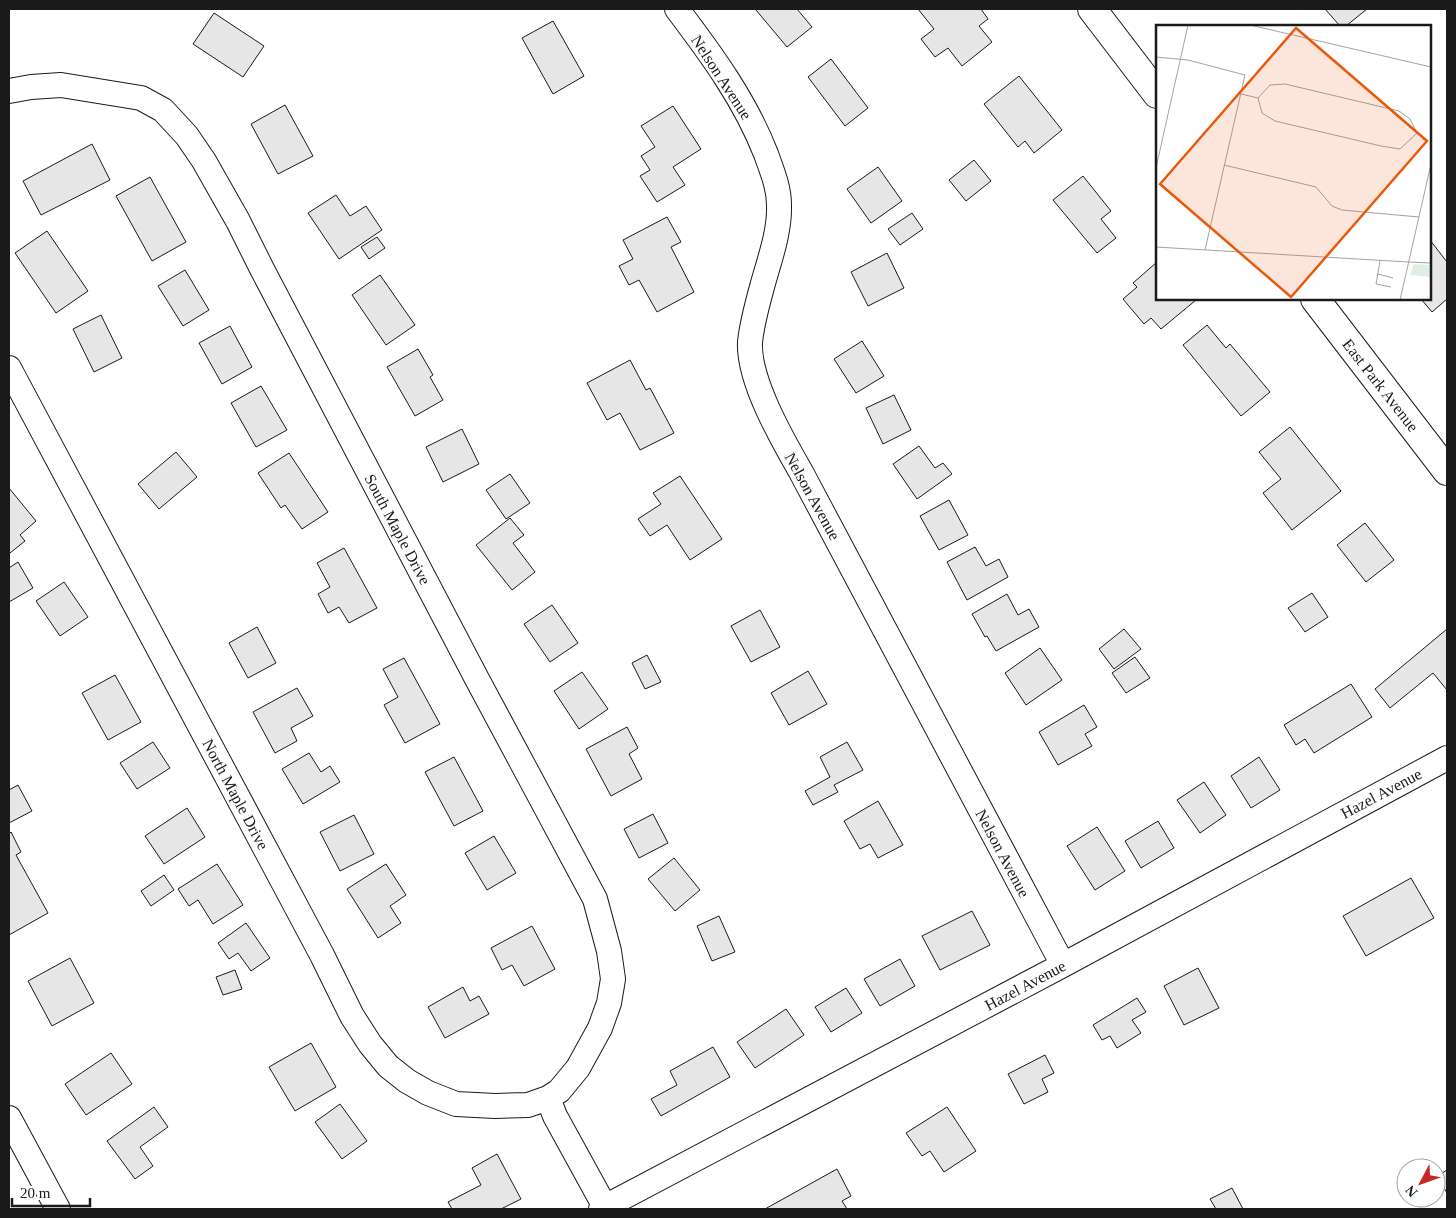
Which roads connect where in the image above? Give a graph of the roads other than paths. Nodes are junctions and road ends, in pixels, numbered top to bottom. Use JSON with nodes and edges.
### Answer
{"nodes":[{"id":1,"x":677,"y":9,"type":"edge"},
{"id":2,"x":1092,"y":9,"type":"edge"},
{"id":3,"x":9,"y":90,"type":"edge"},
{"id":4,"x":1156,"y":93,"type":"edge"},
{"id":5,"x":1316,"y":300,"type":"edge"},
{"id":6,"x":9,"y":368,"type":"edge"},
{"id":7,"x":1447,"y":471,"type":"edge"},
{"id":8,"x":1447,"y":758,"type":"edge"},
{"id":9,"x":1063,"y":965,"type":"junction"},
{"id":10,"x":548,"y":1098,"type":"junction"},
{"id":11,"x":9,"y":1118,"type":"edge"},
{"id":12,"x":603,"y":1208,"type":"edge"},
{"id":13,"x":58,"y":1209,"type":"edge"}],
"edges":[{"from":1,"to":9,"type":"street","name":"Nelson Avenue"},
{"from":2,"to":4,"type":"main road"},
{"from":3,"to":10,"type":"street","name":"South Maple Drive"},
{"from":5,"to":7,"type":"main road","name":"East Park Avenue"},
{"from":6,"to":10,"type":"street","name":"North Maple Drive"},
{"from":8,"to":9,"type":"street","name":"Hazel Avenue"},
{"from":9,"to":12,"type":"street","name":"Hazel Avenue"},
{"from":10,"to":12,"type":"street"},
{"from":11,"to":13,"type":"street"}]}
